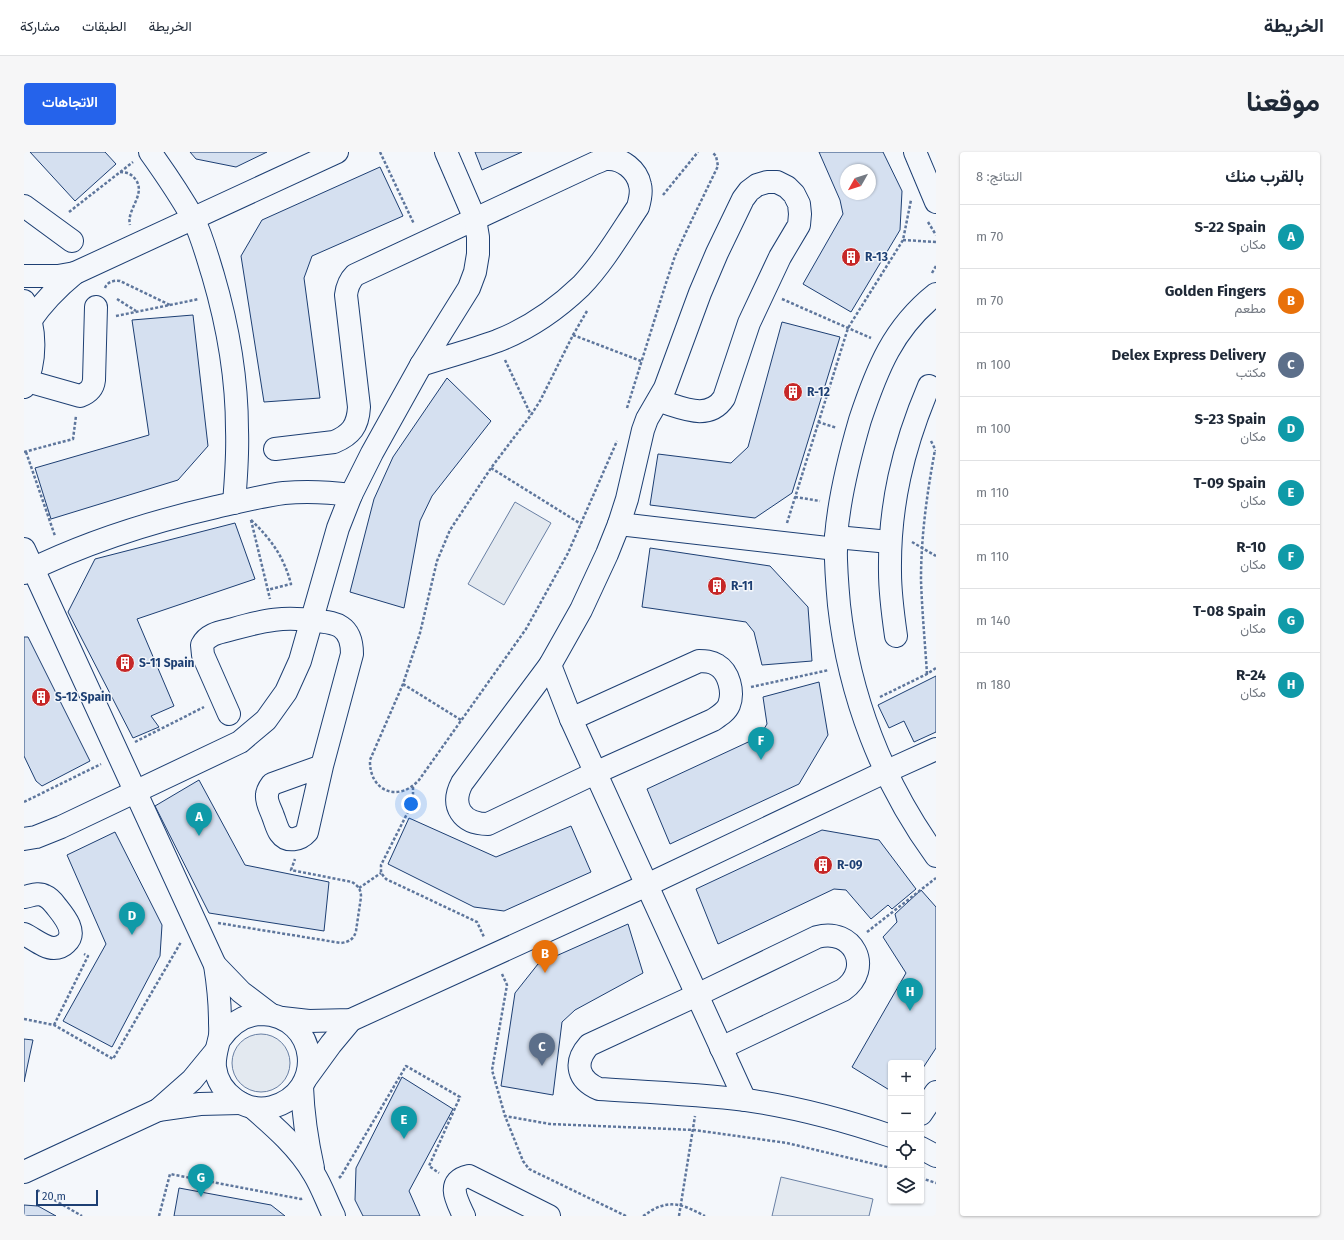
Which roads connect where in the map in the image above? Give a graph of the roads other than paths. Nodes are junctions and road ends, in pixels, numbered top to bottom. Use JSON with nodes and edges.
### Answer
{"nodes":[{"id":1,"x":337,"y":152,"type":"edge"},
{"id":2,"x":446,"y":152,"type":"edge"},
{"id":3,"x":914,"y":152,"type":"edge"},
{"id":4,"x":144,"y":154,"type":"edge"},
{"id":5,"x":936,"y":202,"type":"edge"},
{"id":6,"x":24,"y":206,"type":"edge"},
{"id":7,"x":193,"y":219,"type":"junction"},
{"id":8,"x":475,"y":219,"type":"junction"},
{"id":9,"x":72,"y":241,"type":"dead end"},
{"id":10,"x":75,"y":273,"type":"junction"},
{"id":11,"x":24,"y":276,"type":"edge"},
{"id":12,"x":936,"y":294,"type":"edge"},
{"id":13,"x":103,"y":304,"type":"road end"},
{"id":14,"x":27,"y":311,"type":"edge"},
{"id":15,"x":421,"y":364,"type":"junction"},
{"id":16,"x":26,"y":384,"type":"edge"},
{"id":17,"x":929,"y":386,"type":"dead end"},
{"id":18,"x":659,"y":401,"type":"junction"},
{"id":19,"x":275,"y":448,"type":"dead end"},
{"id":20,"x":351,"y":495,"type":"junction"},
{"id":21,"x":243,"y":508,"type":"junction"},
{"id":22,"x":619,"y":524,"type":"junction"},
{"id":23,"x":890,"y":542,"type":"junction"},
{"id":24,"x":836,"y":543,"type":"junction"},
{"id":25,"x":27,"y":564,"type":"edge"},
{"id":26,"x":311,"y":620,"type":"junction"},
{"id":27,"x":896,"y":636,"type":"dead end"},
{"id":28,"x":550,"y":665,"type":"junction"},
{"id":29,"x":225,"y":706,"type":"road end"},
{"id":30,"x":571,"y":719,"type":"junction"},
{"id":31,"x":936,"y":749,"type":"edge"},
{"id":32,"x":322,"y":766,"type":"dead end"},
{"id":33,"x":885,"y":772,"type":"junction"},
{"id":34,"x":596,"y":773,"type":"junction"},
{"id":35,"x":136,"y":792,"type":"junction"},
{"id":36,"x":24,"y":839,"type":"edge"},
{"id":37,"x":936,"y":856,"type":"edge"},
{"id":38,"x":647,"y":884,"type":"junction"},
{"id":39,"x":24,"y":897,"type":"edge"},
{"id":40,"x":24,"y":934,"type":"edge"},
{"id":41,"x":215,"y":965,"type":"junction"},
{"id":42,"x":697,"y":995,"type":"junction"},
{"id":43,"x":276,"y":1016,"type":"junction"},
{"id":44,"x":351,"y":1020,"type":"junction"},
{"id":45,"x":218,"y":1045,"type":"junction"},
{"id":46,"x":721,"y":1048,"type":"junction"},
{"id":47,"x":304,"y":1083,"type":"junction"},
{"id":48,"x":936,"y":1092,"type":"edge"},
{"id":49,"x":745,"y":1100,"type":"junction"},
{"id":50,"x":246,"y":1105,"type":"junction"},
{"id":51,"x":158,"y":1110,"type":"junction"},
{"id":52,"x":924,"y":1110,"type":"edge"},
{"id":53,"x":888,"y":1135,"type":"edge"},
{"id":54,"x":924,"y":1150,"type":"edge"},
{"id":55,"x":936,"y":1156,"type":"edge"},
{"id":56,"x":27,"y":1179,"type":"edge"},
{"id":57,"x":318,"y":1182,"type":"junction"},
{"id":58,"x":533,"y":1213,"type":"edge"},
{"id":59,"x":334,"y":1216,"type":"edge"},
{"id":60,"x":464,"y":1216,"type":"edge"}],
"edges":[{"from":1,"to":7,"type":"street"},
{"from":2,"to":8,"type":"street"},
{"from":3,"to":5,"type":"street"},
{"from":4,"to":7,"type":"street"},
{"from":6,"to":9,"type":"street"},
{"from":7,"to":10,"type":"street"},
{"from":7,"to":21,"type":"street"},
{"from":8,"to":15,"type":"street"},
{"from":8,"to":15,"type":"street"},
{"from":8,"to":19,"type":"street"},
{"from":10,"to":11,"type":"street"},
{"from":10,"to":14,"type":"street"},
{"from":12,"to":24,"type":"street"},
{"from":13,"to":16,"type":"street"},
{"from":14,"to":16,"type":"street"},
{"from":15,"to":20,"type":"street"},
{"from":17,"to":23,"type":"street"},
{"from":18,"to":18,"type":"street"},
{"from":18,"to":22,"type":"street"},
{"from":20,"to":21,"type":"street"},
{"from":20,"to":26,"type":"street"},
{"from":21,"to":25,"type":"street"},
{"from":22,"to":24,"type":"street"},
{"from":22,"to":28,"type":"street"},
{"from":23,"to":24,"type":"street"},
{"from":23,"to":27,"type":"street"},
{"from":24,"to":33,"type":"street"},
{"from":25,"to":35,"type":"street"},
{"from":26,"to":29,"type":"street"},
{"from":26,"to":32,"type":"street"},
{"from":26,"to":35,"type":"street"},
{"from":28,"to":30,"type":"street"},
{"from":28,"to":34,"type":"street"},
{"from":30,"to":34,"type":"street"},
{"from":30,"to":34,"type":"street"},
{"from":31,"to":33,"type":"street"},
{"from":33,"to":37,"type":"street"},
{"from":33,"to":38,"type":"street"},
{"from":34,"to":38,"type":"street"},
{"from":35,"to":36,"type":"street"},
{"from":35,"to":41,"type":"street"},
{"from":38,"to":42,"type":"street"},
{"from":38,"to":44,"type":"street"},
{"from":39,"to":40,"type":"street"},
{"from":41,"to":43,"type":"street"},
{"from":41,"to":45,"type":"street"},
{"from":42,"to":46,"type":"street"},
{"from":42,"to":46,"type":"street"},
{"from":42,"to":49,"type":"street"},
{"from":43,"to":44,"type":"street"},
{"from":43,"to":45,"type":"street"},
{"from":43,"to":47,"type":"street"},
{"from":44,"to":47,"type":"street"},
{"from":45,"to":50,"type":"street"},
{"from":45,"to":51,"type":"street"},
{"from":46,"to":49,"type":"street"},
{"from":47,"to":50,"type":"street"},
{"from":47,"to":57,"type":"street"},
{"from":48,"to":52,"type":"street"},
{"from":49,"to":53,"type":"street"},
{"from":50,"to":51,"type":"street"},
{"from":50,"to":57,"type":"street"},
{"from":51,"to":56,"type":"street"},
{"from":54,"to":55,"type":"street"},
{"from":57,"to":59,"type":"street"},
{"from":58,"to":60,"type":"street"}]}
